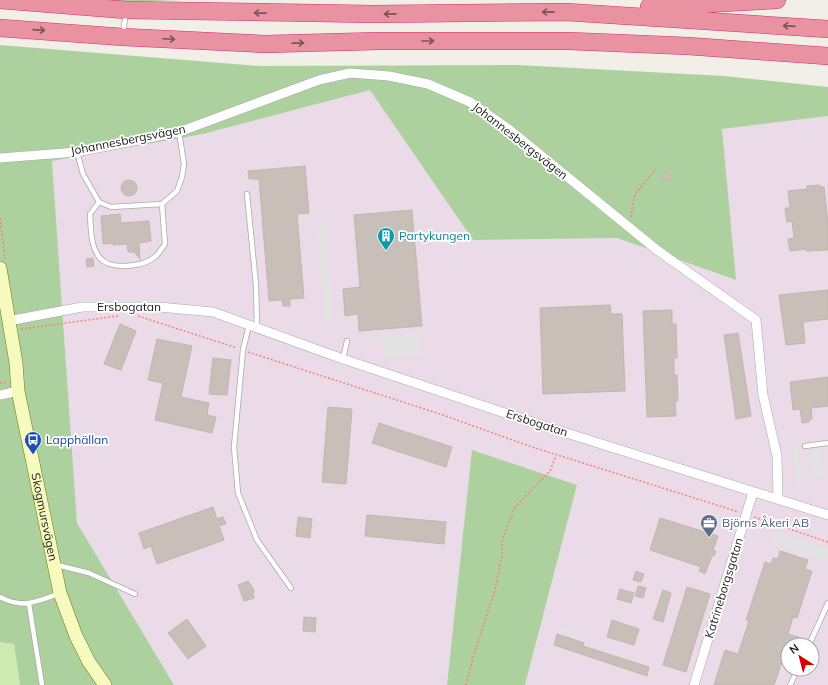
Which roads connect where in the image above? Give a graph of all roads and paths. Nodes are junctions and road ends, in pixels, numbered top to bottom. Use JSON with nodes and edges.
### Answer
{"nodes":[{"id":1,"x":0,"y":0,"type":"edge"},
{"id":2,"x":777,"y":0,"type":"edge"},
{"id":3,"x":126,"y":10,"type":"junction"},
{"id":4,"x":566,"y":12,"type":"junction"},
{"id":5,"x":0,"y":28,"type":"edge"},
{"id":6,"x":828,"y":29,"type":"edge"},
{"id":7,"x":123,"y":37,"type":"junction"},
{"id":8,"x":828,"y":56,"type":"edge"},
{"id":9,"x":180,"y":132,"type":"junction"},
{"id":10,"x":77,"y":152,"type":"junction"},
{"id":11,"x":0,"y":158,"type":"edge"},
{"id":12,"x":655,"y":170,"type":"dead end"},
{"id":13,"x":247,"y":194,"type":"dead end"},
{"id":14,"x":100,"y":202,"type":"junction"},
{"id":15,"x":162,"y":204,"type":"junction"},
{"id":16,"x":628,"y":227,"type":"junction"},
{"id":17,"x":0,"y":268,"type":"edge"},
{"id":18,"x":132,"y":314,"type":"dead end"},
{"id":19,"x":124,"y":315,"type":"dead end"},
{"id":20,"x":8,"y":321,"type":"junction"},
{"id":21,"x":253,"y":327,"type":"junction"},
{"id":22,"x":19,"y":329,"type":"dead end"},
{"id":23,"x":347,"y":341,"type":"dead end"},
{"id":24,"x":243,"y":350,"type":"junction"},
{"id":25,"x":342,"y":359,"type":"junction"},
{"id":26,"x":18,"y":391,"type":"junction"},
{"id":27,"x":0,"y":394,"type":"edge"},
{"id":28,"x":828,"y":443,"type":"edge"},
{"id":29,"x":805,"y":446,"type":"dead end"},
{"id":30,"x":556,"y":455,"type":"junction"},
{"id":31,"x":753,"y":492,"type":"junction"},
{"id":32,"x":778,"y":499,"type":"junction"},
{"id":33,"x":747,"y":514,"type":"junction"},
{"id":34,"x":828,"y":515,"type":"edge"},
{"id":35,"x":828,"y":542,"type":"edge"},
{"id":36,"x":53,"y":564,"type":"junction"},
{"id":37,"x":291,"y":588,"type":"dead end"},
{"id":38,"x":60,"y":593,"type":"junction"},
{"id":39,"x":135,"y":594,"type":"dead end"},
{"id":40,"x":0,"y":597,"type":"edge"},
{"id":41,"x":828,"y":603,"type":"edge"},
{"id":42,"x":29,"y":604,"type":"junction"},
{"id":43,"x":813,"y":637,"type":"edge"},
{"id":44,"x":42,"y":685,"type":"edge"},
{"id":45,"x":105,"y":685,"type":"edge"},
{"id":46,"x":466,"y":685,"type":"edge"},
{"id":47,"x":694,"y":685,"type":"edge"}],
"edges":[{"from":1,"to":3,"type":"highway"},
{"from":2,"to":4,"type":"highway"},
{"from":4,"to":3,"type":"highway","one_way":true},
{"from":3,"to":7,"type":"lane"},
{"from":6,"to":4,"type":"highway","one_way":true},
{"from":5,"to":7,"type":"highway","one_way":true},
{"from":7,"to":8,"type":"highway","one_way":true},
{"from":9,"to":10,"type":"street","name":"Johannesbergsvägen"},
{"from":9,"to":15,"type":"lane"},
{"from":9,"to":16,"type":"street","name":"Johannesbergsvägen"},
{"from":10,"to":11,"type":"street","name":"Johannesbergsvägen"},
{"from":10,"to":14,"type":"lane"},
{"from":12,"to":16,"type":"path"},
{"from":13,"to":21,"type":"lane"},
{"from":14,"to":15,"type":"lane"},
{"from":14,"to":15,"type":"lane"},
{"from":16,"to":32,"type":"street","name":"Johannesbergsvägen"},
{"from":17,"to":20,"type":"street","name":"Skogmursvägen"},
{"from":18,"to":24,"type":"path"},
{"from":19,"to":22,"type":"path"},
{"from":20,"to":21,"type":"street","name":"Ersbogatan"},
{"from":20,"to":26,"type":"street","name":"Skogmursvägen"},
{"from":21,"to":24,"type":"lane"},
{"from":21,"to":25,"type":"street","name":"Ersbogatan"},
{"from":23,"to":25,"type":"lane"},
{"from":24,"to":30,"type":"path"},
{"from":24,"to":37,"type":"lane"},
{"from":25,"to":31,"type":"street","name":"Ersbogatan"},
{"from":26,"to":27,"type":"street"},
{"from":26,"to":36,"type":"street","name":"Skogmursvägen"},
{"from":28,"to":29,"type":"lane"},
{"from":30,"to":33,"type":"path"},
{"from":30,"to":46,"type":"path"},
{"from":31,"to":32,"type":"street","name":"Ersbogatan"},
{"from":31,"to":33,"type":"street","name":"Katrineborgsgatan"},
{"from":32,"to":34,"type":"street","name":"Ersbogatan"},
{"from":33,"to":35,"type":"path"},
{"from":33,"to":47,"type":"street","name":"Katrineborgsgatan"},
{"from":36,"to":38,"type":"street","name":"Skogmursvägen"},
{"from":36,"to":39,"type":"lane"},
{"from":38,"to":42,"type":"lane"},
{"from":38,"to":45,"type":"street","name":"Skogmursvägen"},
{"from":40,"to":42,"type":"lane"},
{"from":41,"to":43,"type":"lane"},
{"from":42,"to":44,"type":"lane"}]}
